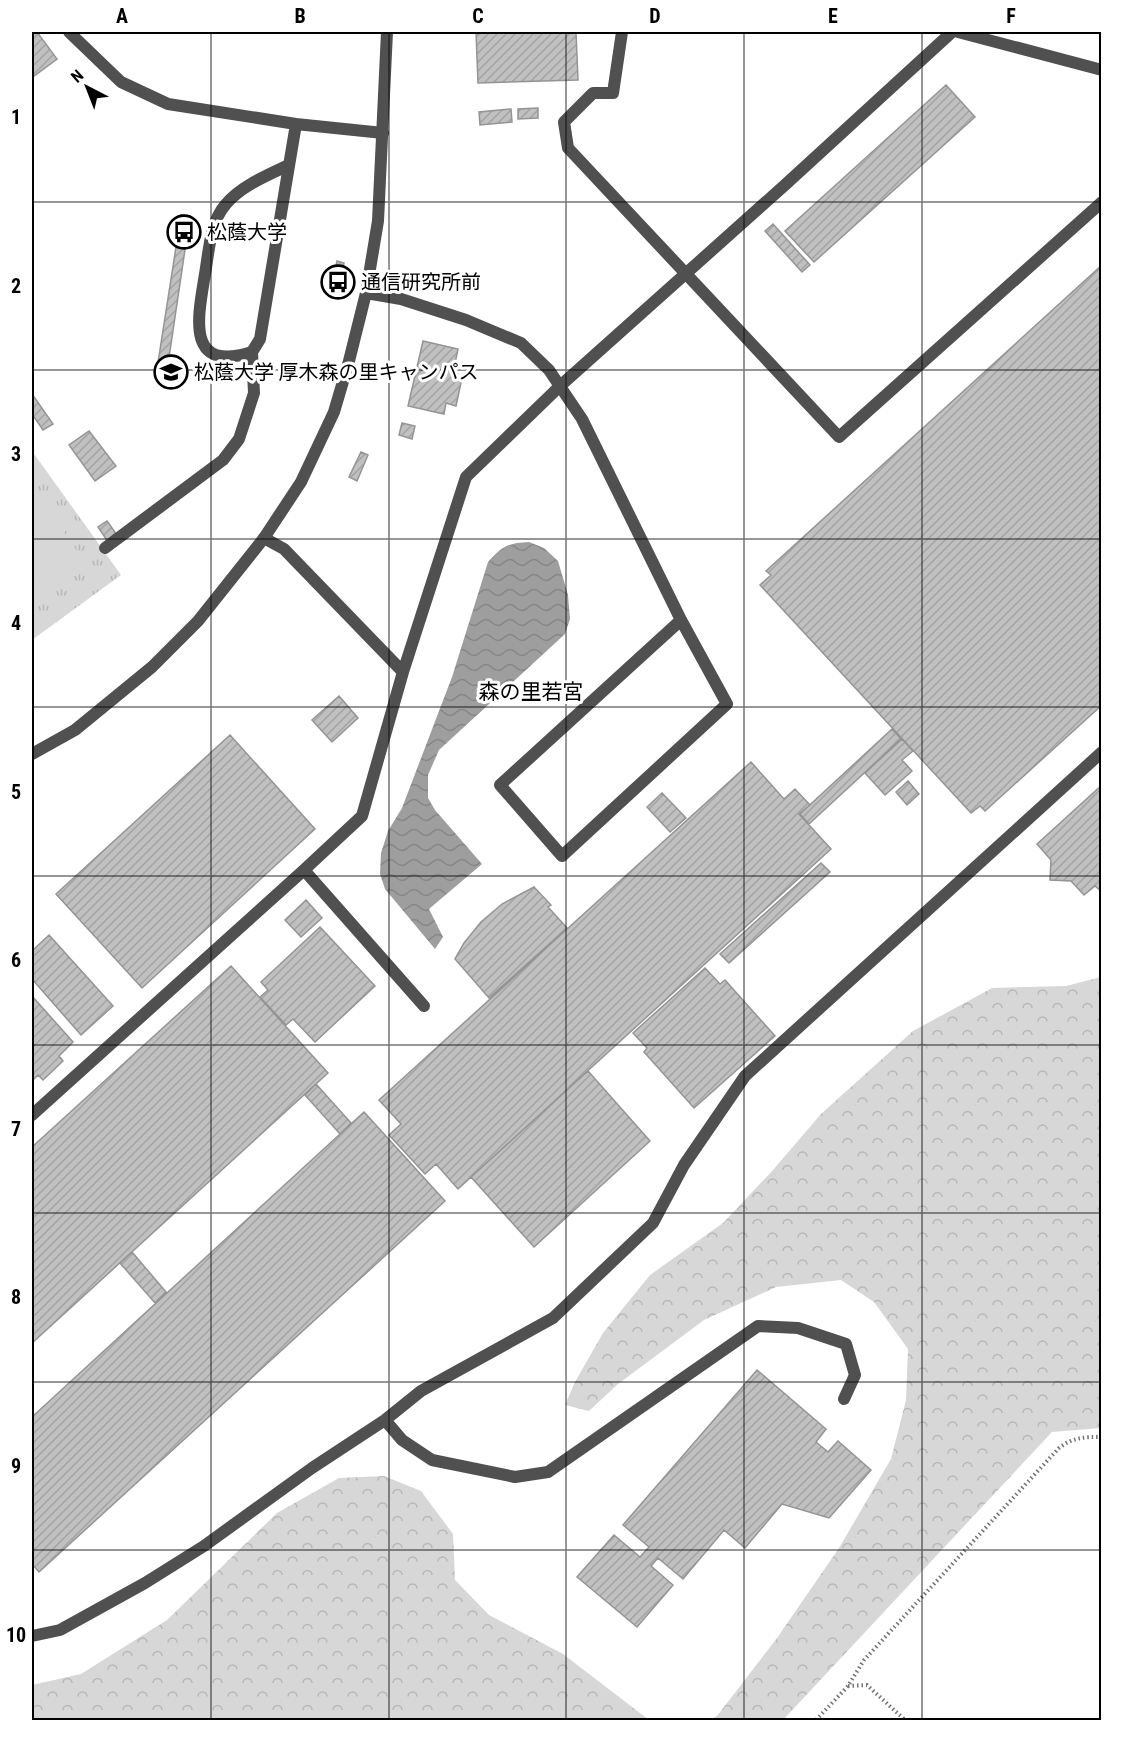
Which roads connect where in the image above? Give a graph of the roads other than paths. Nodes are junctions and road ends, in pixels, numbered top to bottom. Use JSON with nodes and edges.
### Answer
{"nodes":[{"id":1,"x":69,"y":32,"type":"edge"},
{"id":2,"x":387,"y":32,"type":"edge"},
{"id":3,"x":622,"y":32,"type":"edge"},
{"id":4,"x":952,"y":32,"type":"edge"},
{"id":5,"x":958,"y":32,"type":"edge"},
{"id":6,"x":1101,"y":70,"type":"edge"},
{"id":7,"x":296,"y":124,"type":"junction"},
{"id":8,"x":383,"y":133,"type":"junction"},
{"id":9,"x":289,"y":165,"type":"junction"},
{"id":10,"x":1101,"y":202,"type":"edge"},
{"id":11,"x":686,"y":274,"type":"junction"},
{"id":12,"x":366,"y":293,"type":"junction"},
{"id":13,"x":252,"y":352,"type":"junction"},
{"id":14,"x":560,"y":386,"type":"junction"},
{"id":15,"x":264,"y":538,"type":"junction"},
{"id":16,"x":105,"y":548,"type":"dead end"},
{"id":17,"x":681,"y":620,"type":"junction"},
{"id":18,"x":403,"y":672,"type":"junction"},
{"id":19,"x":1101,"y":752,"type":"edge"},
{"id":20,"x":32,"y":754,"type":"edge"},
{"id":21,"x":304,"y":870,"type":"junction"},
{"id":22,"x":424,"y":1006,"type":"dead end"},
{"id":23,"x":32,"y":1115,"type":"edge"},
{"id":24,"x":844,"y":1399,"type":"dead end"},
{"id":25,"x":386,"y":1420,"type":"junction"},
{"id":26,"x":32,"y":1636,"type":"edge"}],
"edges":[{"from":1,"to":7,"type":"street"},
{"from":2,"to":8,"type":"street"},
{"from":3,"to":11,"type":"street"},
{"from":4,"to":11,"type":"street"},
{"from":5,"to":6,"type":"street"},
{"from":7,"to":8,"type":"street"},
{"from":7,"to":9,"type":"street"},
{"from":8,"to":12,"type":"street"},
{"from":9,"to":13,"type":"street"},
{"from":9,"to":13,"type":"street"},
{"from":10,"to":11,"type":"street"},
{"from":11,"to":14,"type":"street"},
{"from":12,"to":14,"type":"street"},
{"from":12,"to":15,"type":"street"},
{"from":13,"to":16,"type":"street"},
{"from":14,"to":17,"type":"street"},
{"from":14,"to":18,"type":"street"},
{"from":15,"to":18,"type":"street"},
{"from":15,"to":20,"type":"street"},
{"from":17,"to":17,"type":"street"},
{"from":18,"to":21,"type":"street"},
{"from":19,"to":25,"type":"street"},
{"from":21,"to":22,"type":"street"},
{"from":21,"to":23,"type":"street"},
{"from":24,"to":25,"type":"street"},
{"from":25,"to":26,"type":"street"}]}
